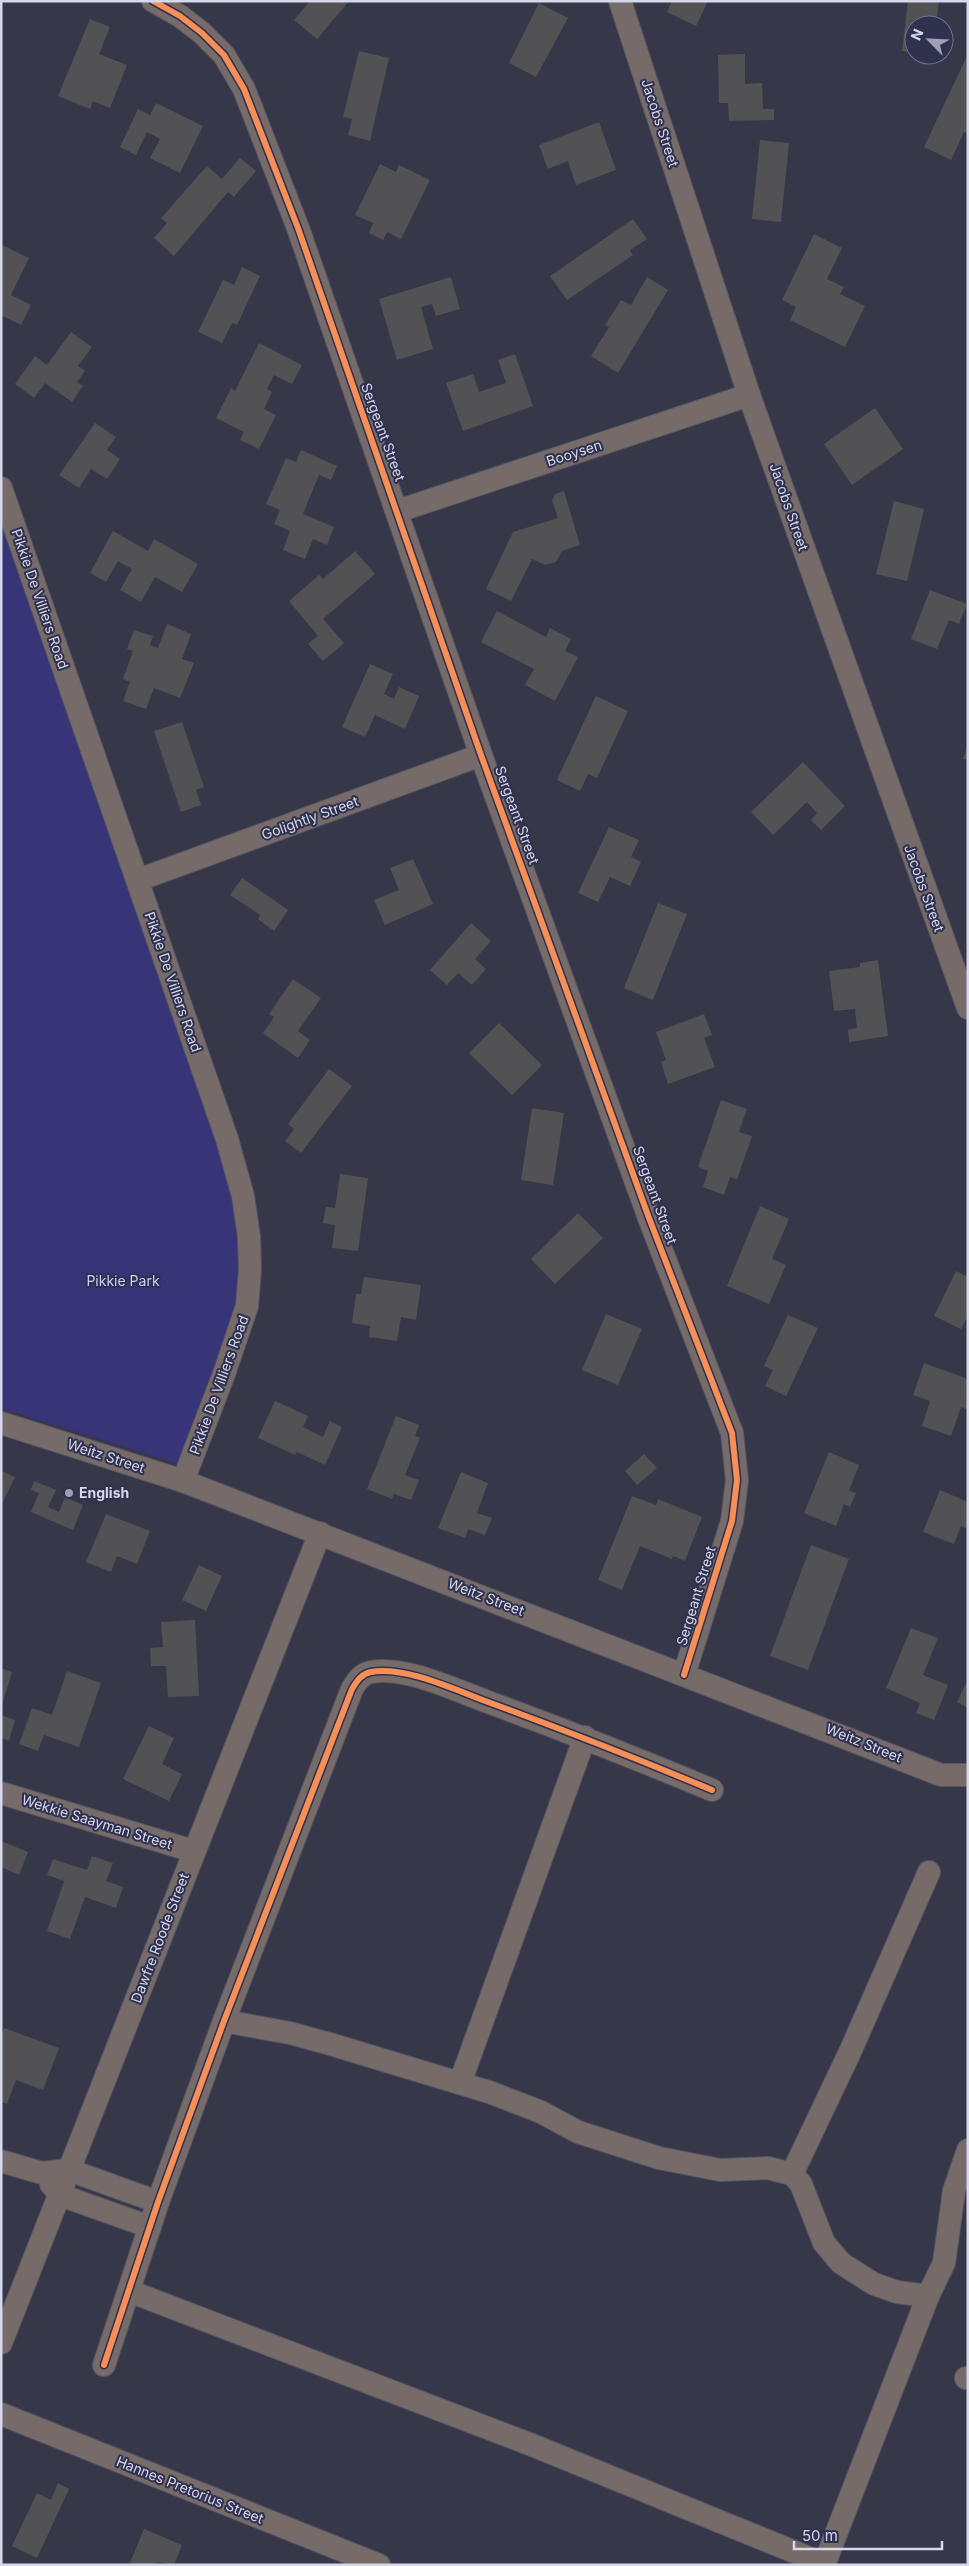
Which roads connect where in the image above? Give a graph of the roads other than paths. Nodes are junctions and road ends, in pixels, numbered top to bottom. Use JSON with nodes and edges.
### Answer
{"nodes":[{"id":1,"x":153,"y":1,"type":"edge"},
{"id":2,"x":620,"y":1,"type":"edge"},
{"id":3,"x":749,"y":395,"type":"junction"},
{"id":4,"x":1,"y":488,"type":"edge"},
{"id":5,"x":398,"y":511,"type":"junction"},
{"id":6,"x":482,"y":755,"type":"junction"},
{"id":7,"x":138,"y":880,"type":"junction"},
{"id":8,"x":968,"y":1008,"type":"edge"},
{"id":9,"x":1,"y":1423,"type":"edge"},
{"id":10,"x":183,"y":1481,"type":"junction"},
{"id":11,"x":320,"y":1533,"type":"junction"},
{"id":12,"x":684,"y":1675,"type":"junction"},
{"id":13,"x":585,"y":1738,"type":"junction"},
{"id":14,"x":968,"y":1775,"type":"edge"},
{"id":15,"x":712,"y":1790,"type":"dead end"},
{"id":16,"x":1,"y":1793,"type":"edge"},
{"id":17,"x":193,"y":1851,"type":"junction"},
{"id":18,"x":929,"y":1872,"type":"dead end"},
{"id":19,"x":224,"y":2021,"type":"junction"},
{"id":20,"x":460,"y":2083,"type":"junction"},
{"id":21,"x":968,"y":2150,"type":"edge"},
{"id":22,"x":1,"y":2161,"type":"edge"},
{"id":23,"x":69,"y":2170,"type":"junction"},
{"id":24,"x":42,"y":2173,"type":"junction"},
{"id":25,"x":792,"y":2174,"type":"junction"},
{"id":26,"x":60,"y":2194,"type":"junction"},
{"id":27,"x":158,"y":2202,"type":"junction"},
{"id":28,"x":150,"y":2227,"type":"junction"},
{"id":29,"x":129,"y":2291,"type":"junction"},
{"id":30,"x":928,"y":2296,"type":"junction"},
{"id":31,"x":1,"y":2343,"type":"edge"},
{"id":32,"x":104,"y":2365,"type":"dead end"},
{"id":33,"x":1,"y":2414,"type":"edge"},
{"id":34,"x":379,"y":2565,"type":"edge"},
{"id":35,"x":824,"y":2565,"type":"edge"}],
"edges":[{"from":1,"to":5,"type":"street","name":"Sergeant Street"},
{"from":2,"to":3,"type":"street","name":"Jacobs Street"},
{"from":3,"to":5,"type":"street","name":"Booysen"},
{"from":3,"to":8,"type":"street","name":"Jacobs Street"},
{"from":4,"to":7,"type":"street","name":"Pikkie De Villiers Road"},
{"from":5,"to":6,"type":"street","name":"Sergeant Street"},
{"from":6,"to":7,"type":"street","name":"Golightly Street"},
{"from":6,"to":12,"type":"street","name":"Sergeant Street"},
{"from":7,"to":10,"type":"street","name":"Pikkie De Villiers Road"},
{"from":9,"to":10,"type":"street","name":"Weitz Street"},
{"from":10,"to":11,"type":"street","name":"Weitz Street"},
{"from":11,"to":12,"type":"street","name":"Weitz Street"},
{"from":11,"to":17,"type":"street","name":"Dawfre Roode Street"},
{"from":12,"to":14,"type":"street","name":"Weitz Street"},
{"from":13,"to":15,"type":"street"},
{"from":13,"to":19,"type":"street"},
{"from":13,"to":20,"type":"street"},
{"from":16,"to":17,"type":"street","name":"Wekkie Saayman Street"},
{"from":17,"to":23,"type":"street","name":"Dawfre Roode Street"},
{"from":18,"to":25,"type":"street"},
{"from":19,"to":20,"type":"street"},
{"from":19,"to":27,"type":"street"},
{"from":20,"to":25,"type":"street"},
{"from":21,"to":30,"type":"street"},
{"from":22,"to":24,"type":"street"},
{"from":23,"to":24,"type":"street"},
{"from":23,"to":26,"type":"street","name":"Dawfre Roode Street"},
{"from":23,"to":27,"type":"street"},
{"from":24,"to":26,"type":"street"},
{"from":25,"to":30,"type":"street"},
{"from":26,"to":28,"type":"street"},
{"from":26,"to":31,"type":"street","name":"Dawfre Roode Street"},
{"from":27,"to":28,"type":"street"},
{"from":28,"to":29,"type":"street"},
{"from":29,"to":32,"type":"street"},
{"from":29,"to":35,"type":"street"},
{"from":30,"to":35,"type":"street"},
{"from":33,"to":34,"type":"street","name":"Hannes Pretorius Street"}]}
